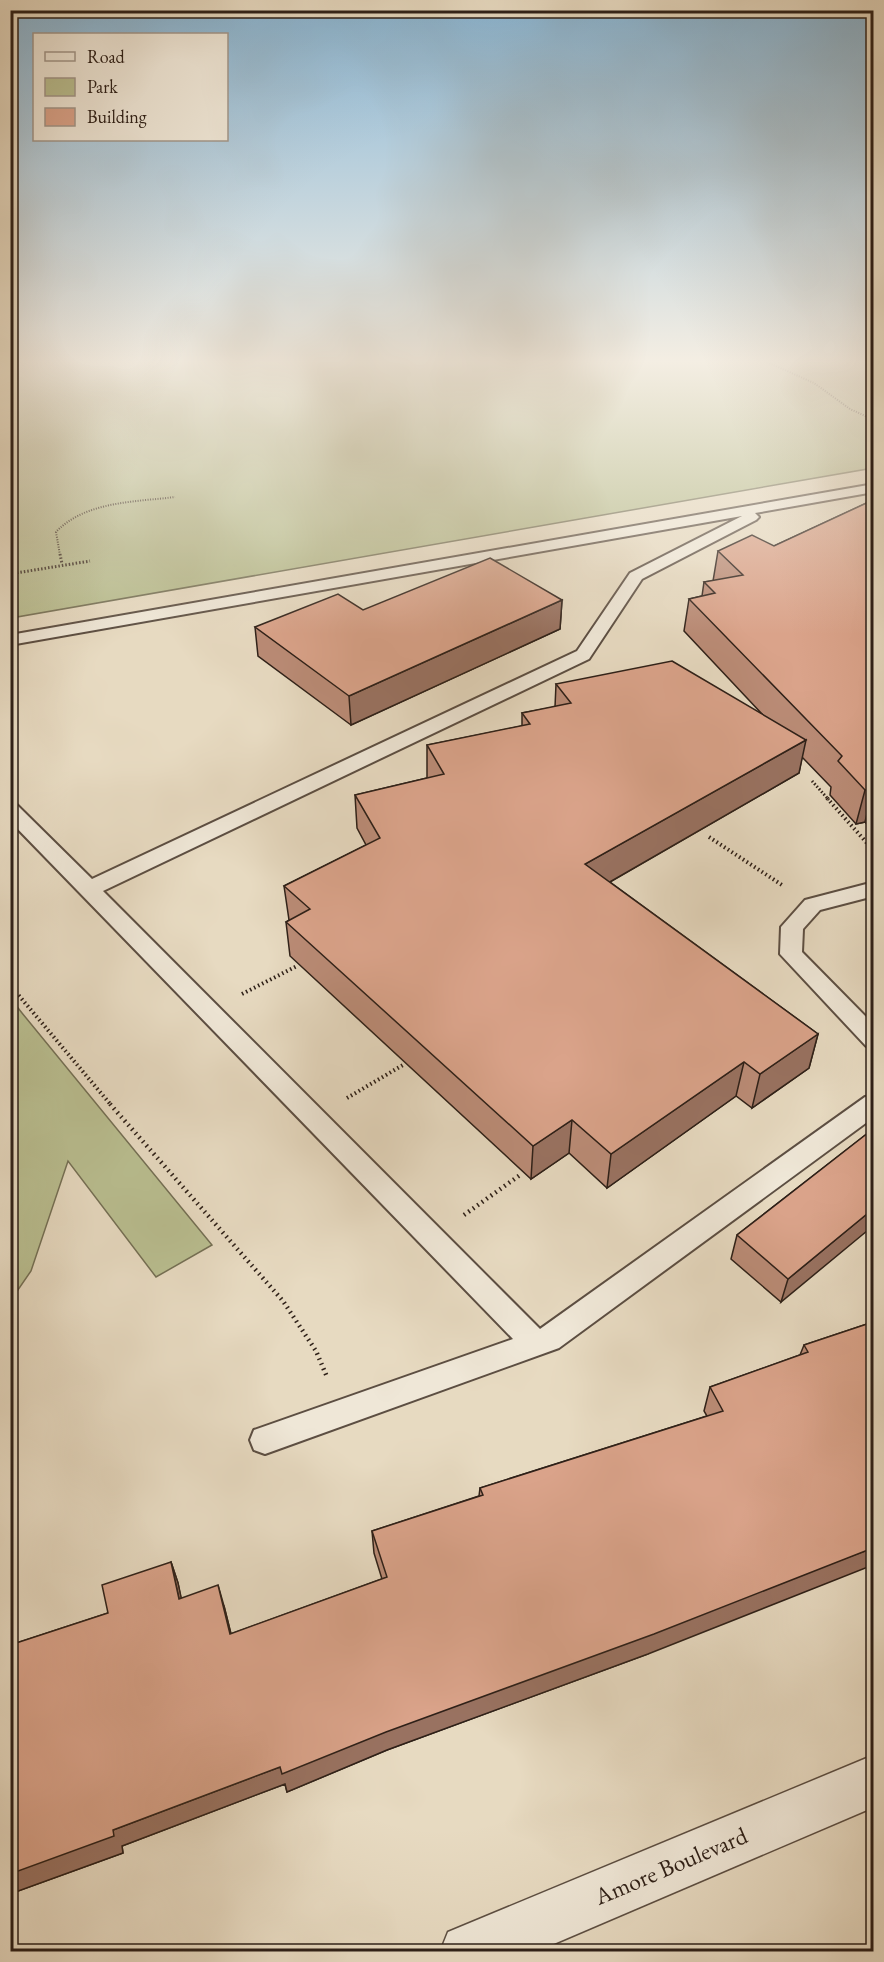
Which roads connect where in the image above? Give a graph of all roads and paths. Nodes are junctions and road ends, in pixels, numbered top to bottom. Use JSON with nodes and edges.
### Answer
{"nodes":[{"id":1,"x":873,"y":488,"type":"edge"},
{"id":2,"x":175,"y":497,"type":"dead end"},
{"id":3,"x":771,"y":506,"type":"junction"},
{"id":4,"x":90,"y":561,"type":"dead end"},
{"id":5,"x":62,"y":564,"type":"junction"},
{"id":6,"x":10,"y":574,"type":"edge"},
{"id":7,"x":10,"y":640,"type":"edge"},
{"id":8,"x":812,"y":781,"type":"dead end"},
{"id":9,"x":10,"y":809,"type":"edge"},
{"id":10,"x":709,"y":837,"type":"dead end"},
{"id":11,"x":873,"y":851,"type":"edge"},
{"id":12,"x":89,"y":889,"type":"junction"},
{"id":13,"x":873,"y":889,"type":"edge"},
{"id":14,"x":813,"y":905,"type":"junction"},
{"id":15,"x":297,"y":966,"type":"dead end"},
{"id":16,"x":10,"y":985,"type":"edge"},
{"id":17,"x":210,"y":1011,"type":"junction"},
{"id":18,"x":873,"y":1040,"type":"edge"},
{"id":19,"x":403,"y":1065,"type":"dead end"},
{"id":20,"x":873,"y":1104,"type":"edge"},
{"id":21,"x":314,"y":1117,"type":"junction"},
{"id":22,"x":520,"y":1175,"type":"dead end"},
{"id":23,"x":432,"y":1237,"type":"junction"},
{"id":24,"x":537,"y":1345,"type":"junction"},
{"id":25,"x":339,"y":1415,"type":"junction"},
{"id":26,"x":265,"y":1440,"type":"dead end"},
{"id":27,"x":873,"y":1781,"type":"edge"},
{"id":28,"x":468,"y":1952,"type":"edge"}],
"edges":[{"from":1,"to":3,"type":"lane"},
{"from":2,"to":5,"type":"path"},
{"from":3,"to":7,"type":"lane"},
{"from":3,"to":12,"type":"lane"},
{"from":4,"to":5,"type":"path"},
{"from":5,"to":6,"type":"path"},
{"from":8,"to":11,"type":"path"},
{"from":9,"to":12,"type":"lane"},
{"from":10,"to":14,"type":"path"},
{"from":12,"to":17,"type":"lane"},
{"from":13,"to":14,"type":"lane"},
{"from":14,"to":18,"type":"lane"},
{"from":15,"to":17,"type":"path"},
{"from":16,"to":25,"type":"path"},
{"from":17,"to":21,"type":"lane"},
{"from":19,"to":21,"type":"path"},
{"from":20,"to":24,"type":"lane"},
{"from":21,"to":23,"type":"lane"},
{"from":22,"to":23,"type":"path"},
{"from":23,"to":24,"type":"lane"},
{"from":24,"to":25,"type":"lane"},
{"from":25,"to":26,"type":"lane"},
{"from":27,"to":28,"type":"street","name":"Amore Boulevard"}]}
